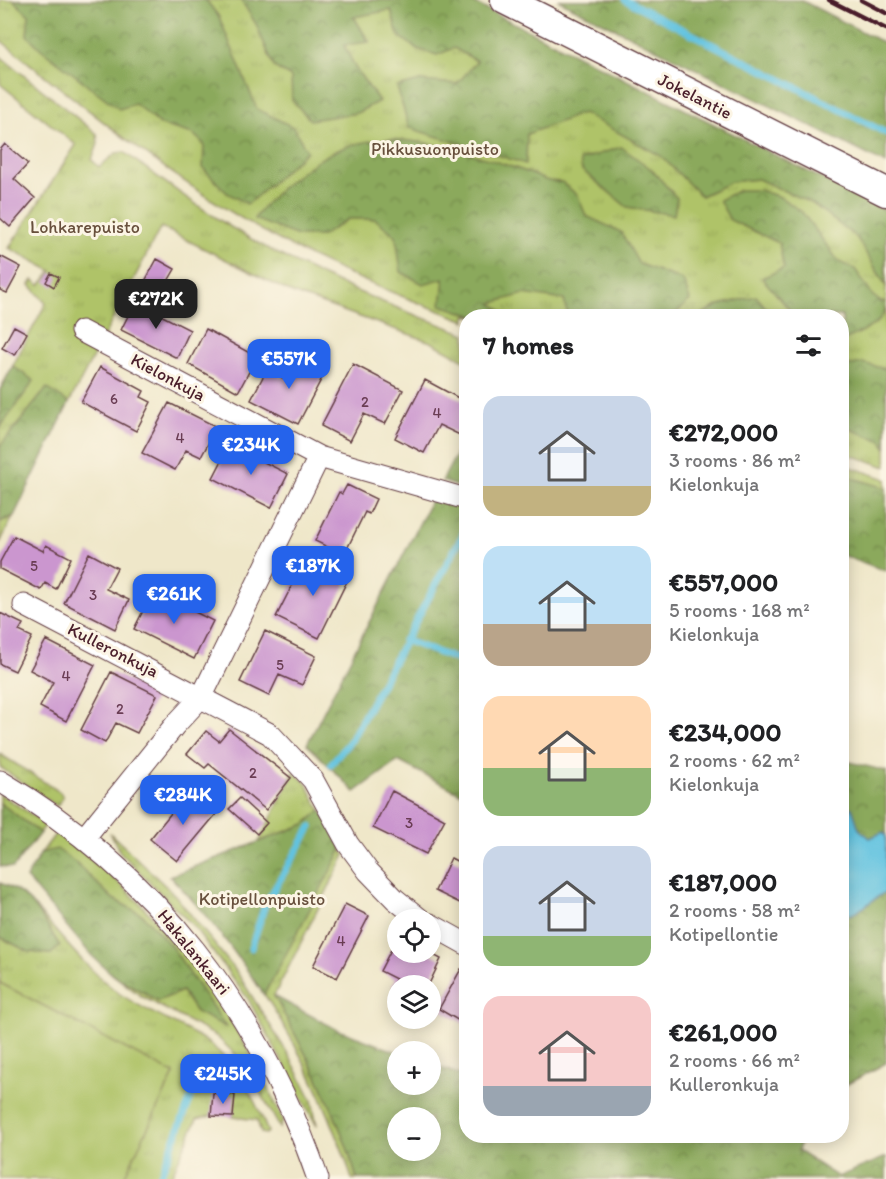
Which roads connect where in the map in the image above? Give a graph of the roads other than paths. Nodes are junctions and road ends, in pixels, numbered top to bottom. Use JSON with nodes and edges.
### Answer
{"nodes":[{"id":1,"x":505,"y":0,"type":"edge"},
{"id":2,"x":886,"y":192,"type":"edge"},
{"id":3,"x":81,"y":331,"type":"dead end"},
{"id":4,"x":319,"y":457,"type":"junction"},
{"id":5,"x":459,"y":498,"type":"edge"},
{"id":6,"x":24,"y":605,"type":"dead end"},
{"id":7,"x":202,"y":696,"type":"junction"},
{"id":8,"x":0,"y":781,"type":"edge"},
{"id":9,"x":85,"y":837,"type":"junction"},
{"id":10,"x":407,"y":909,"type":"edge"},
{"id":11,"x":441,"y":930,"type":"edge"},
{"id":12,"x":459,"y":940,"type":"edge"},
{"id":13,"x":318,"y":1179,"type":"edge"}],
"edges":[{"from":1,"to":2,"type":"main road","name":"Jokelantie"},
{"from":3,"to":4,"type":"street","name":"Kielonkuja"},
{"from":4,"to":5,"type":"street","name":"Kielonkuja"},
{"from":4,"to":7,"type":"street"},
{"from":6,"to":7,"type":"street","name":"Kulleronkuja"},
{"from":7,"to":9,"type":"street"},
{"from":7,"to":10,"type":"street","name":"Kulleronkuja"},
{"from":8,"to":9,"type":"street","name":"Hakalankaari"},
{"from":9,"to":13,"type":"street","name":"Hakalankaari"},
{"from":11,"to":12,"type":"street"}]}
